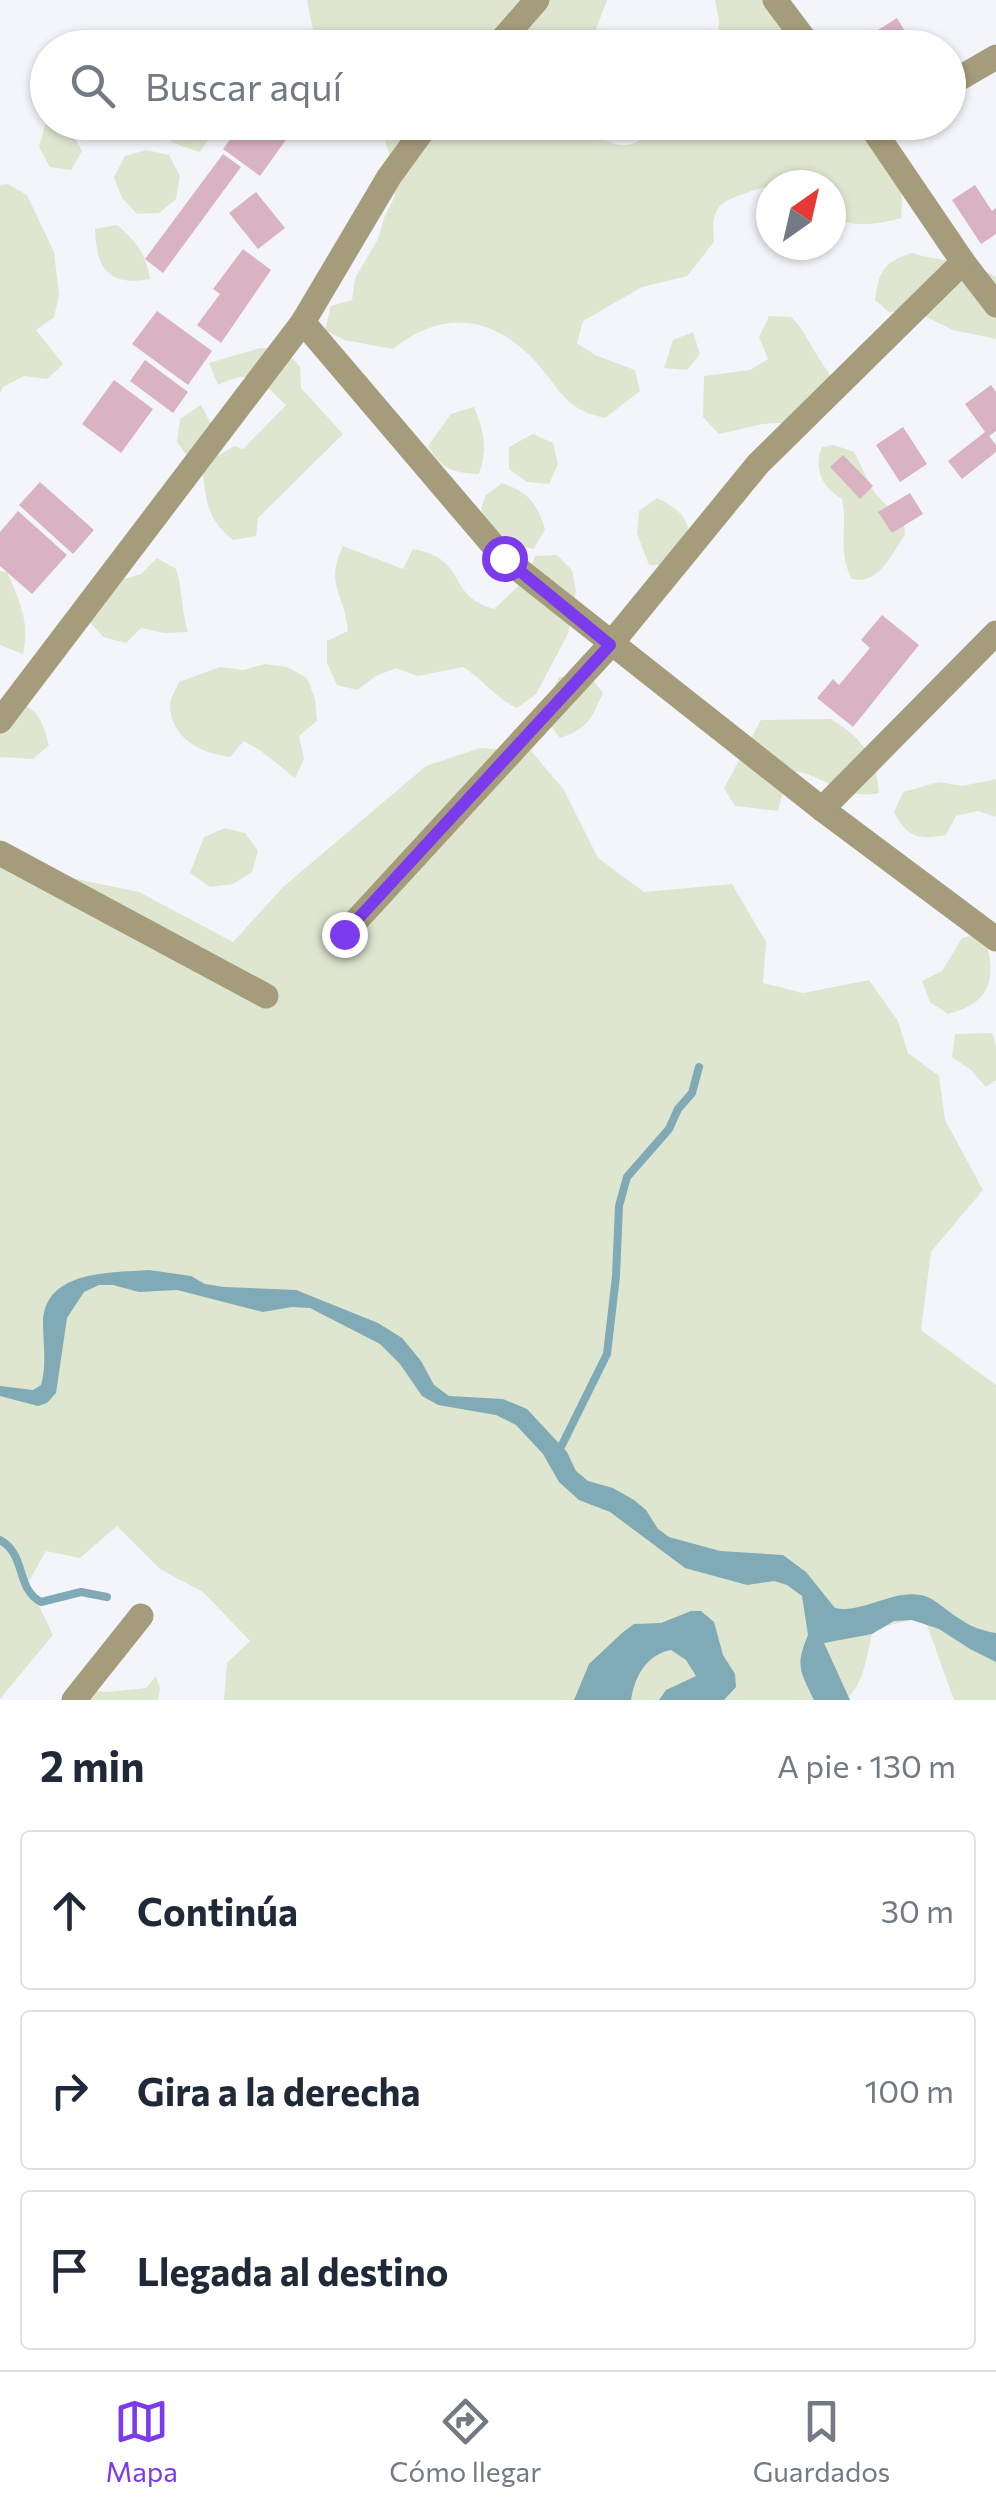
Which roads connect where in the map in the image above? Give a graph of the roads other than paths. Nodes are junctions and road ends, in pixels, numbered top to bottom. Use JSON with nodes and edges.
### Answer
{"nodes":[{"id":1,"x":537,"y":0,"type":"edge"},
{"id":2,"x":774,"y":0,"type":"edge"},
{"id":3,"x":511,"y":30,"type":"edge"},
{"id":4,"x":797,"y":30,"type":"edge"},
{"id":5,"x":996,"y":58,"type":"edge"},
{"id":6,"x":966,"y":75,"type":"edge"},
{"id":7,"x":416,"y":140,"type":"edge"},
{"id":8,"x":885,"y":140,"type":"edge"},
{"id":9,"x":963,"y":262,"type":"junction"},
{"id":10,"x":996,"y":305,"type":"edge"},
{"id":11,"x":303,"y":322,"type":"junction"},
{"id":12,"x":996,"y":633,"type":"edge"},
{"id":13,"x":610,"y":645,"type":"junction"},
{"id":14,"x":0,"y":721,"type":"edge"},
{"id":15,"x":822,"y":809,"type":"junction"},
{"id":16,"x":0,"y":853,"type":"edge"},
{"id":17,"x":344,"y":934,"type":"dead end"},
{"id":18,"x":996,"y":939,"type":"edge"},
{"id":19,"x":266,"y":996,"type":"dead end"},
{"id":20,"x":141,"y":1616,"type":"dead end"},
{"id":21,"x":74,"y":1700,"type":"edge"}],
"edges":[{"from":1,"to":3,"type":"street"},
{"from":2,"to":4,"type":"street"},
{"from":5,"to":6,"type":"street"},
{"from":7,"to":11,"type":"street"},
{"from":8,"to":9,"type":"street"},
{"from":9,"to":10,"type":"street"},
{"from":9,"to":13,"type":"street"},
{"from":11,"to":13,"type":"street"},
{"from":11,"to":14,"type":"street"},
{"from":12,"to":15,"type":"street"},
{"from":13,"to":15,"type":"street"},
{"from":13,"to":17,"type":"street"},
{"from":15,"to":18,"type":"street"},
{"from":16,"to":19,"type":"street"},
{"from":20,"to":21,"type":"street"}]}
